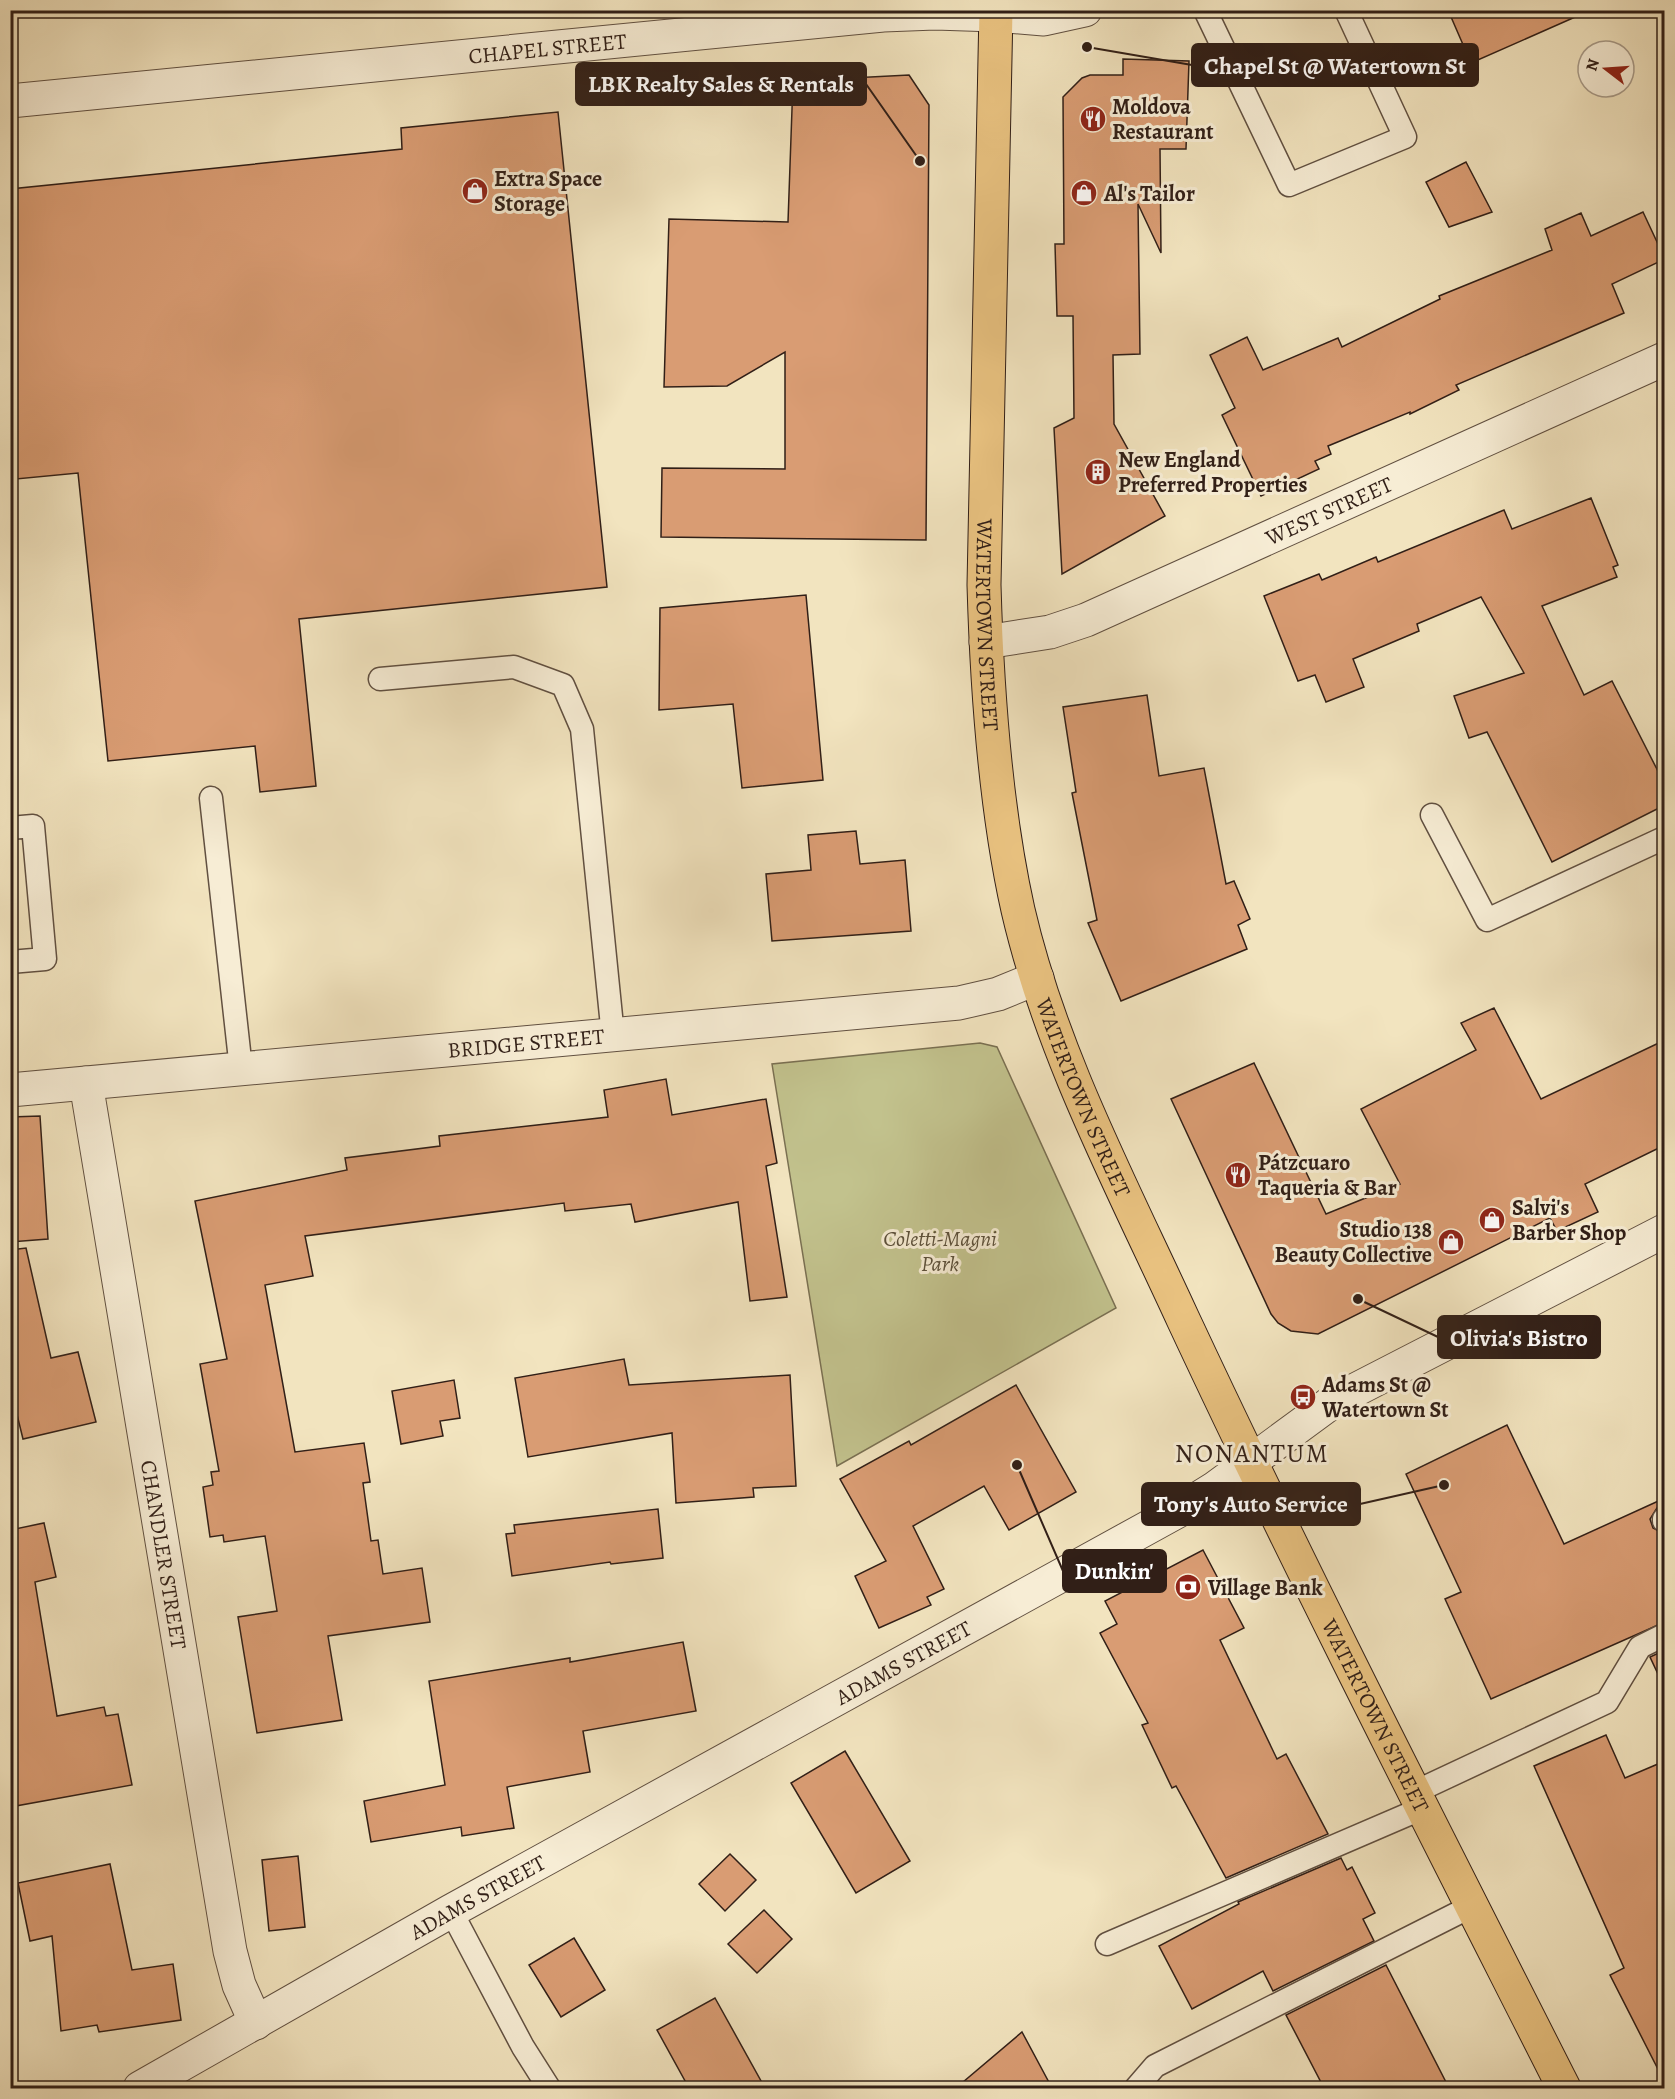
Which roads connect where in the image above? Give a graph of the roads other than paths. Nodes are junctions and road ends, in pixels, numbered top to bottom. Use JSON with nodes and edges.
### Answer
{"nodes":[{"id":1,"x":1085,"y":10,"type":"edge"},
{"id":2,"x":1205,"y":10,"type":"edge"},
{"id":3,"x":1346,"y":10,"type":"edge"},
{"id":4,"x":996,"y":13,"type":"edge"},
{"id":5,"x":10,"y":101,"type":"edge"},
{"id":6,"x":1665,"y":359,"type":"edge"},
{"id":7,"x":986,"y":642,"type":"junction"},
{"id":8,"x":380,"y":679,"type":"dead end"},
{"id":9,"x":211,"y":798,"type":"dead end"},
{"id":10,"x":1432,"y":815,"type":"dead end"},
{"id":11,"x":10,"y":828,"type":"edge"},
{"id":12,"x":1665,"y":838,"type":"edge"},
{"id":13,"x":10,"y":962,"type":"edge"},
{"id":14,"x":1037,"y":978,"type":"junction"},
{"id":15,"x":613,"y":1036,"type":"junction"},
{"id":16,"x":241,"y":1069,"type":"junction"},
{"id":17,"x":86,"y":1083,"type":"junction"},
{"id":18,"x":10,"y":1090,"type":"edge"},
{"id":19,"x":1665,"y":1231,"type":"edge"},
{"id":20,"x":1250,"y":1462,"type":"junction"},
{"id":21,"x":1665,"y":1635,"type":"edge"},
{"id":22,"x":1419,"y":1800,"type":"junction"},
{"id":23,"x":1472,"y":1906,"type":"junction"},
{"id":24,"x":451,"y":1911,"type":"junction"},
{"id":25,"x":1107,"y":1944,"type":"dead end"},
{"id":26,"x":256,"y":2023,"type":"junction"},
{"id":27,"x":140,"y":2088,"type":"edge"},
{"id":28,"x":549,"y":2088,"type":"edge"},
{"id":29,"x":1136,"y":2088,"type":"edge"},
{"id":30,"x":1564,"y":2088,"type":"edge"}],
"edges":[{"from":1,"to":4,"type":"street","name":"CHAPEL STREET"},
{"from":2,"to":3,"type":"lane"},
{"from":4,"to":5,"type":"street","name":"CHAPEL STREET"},
{"from":4,"to":7,"type":"main road","name":"WATERTOWN STREET"},
{"from":6,"to":7,"type":"street","name":"WEST STREET"},
{"from":7,"to":14,"type":"main road","name":"WATERTOWN STREET"},
{"from":8,"to":15,"type":"lane"},
{"from":9,"to":16,"type":"lane"},
{"from":10,"to":12,"type":"lane"},
{"from":11,"to":13,"type":"lane"},
{"from":14,"to":15,"type":"street","name":"BRIDGE STREET"},
{"from":14,"to":20,"type":"main road","name":"WATERTOWN STREET"},
{"from":15,"to":16,"type":"street","name":"BRIDGE STREET"},
{"from":16,"to":17,"type":"street","name":"BRIDGE STREET"},
{"from":17,"to":18,"type":"street","name":"BRIDGE STREET"},
{"from":17,"to":26,"type":"street","name":"CHANDLER STREET"},
{"from":19,"to":20,"type":"street","name":"ADAMS STREET"},
{"from":20,"to":22,"type":"main road","name":"WATERTOWN STREET"},
{"from":20,"to":24,"type":"street","name":"ADAMS STREET"},
{"from":21,"to":22,"type":"lane"},
{"from":22,"to":23,"type":"main road","name":"WATERTOWN STREET"},
{"from":22,"to":25,"type":"lane"},
{"from":23,"to":29,"type":"lane"},
{"from":23,"to":30,"type":"main road","name":"WATERTOWN STREET"},
{"from":24,"to":26,"type":"street","name":"ADAMS STREET"},
{"from":24,"to":28,"type":"lane"},
{"from":26,"to":27,"type":"street","name":"ADAMS STREET"}]}
